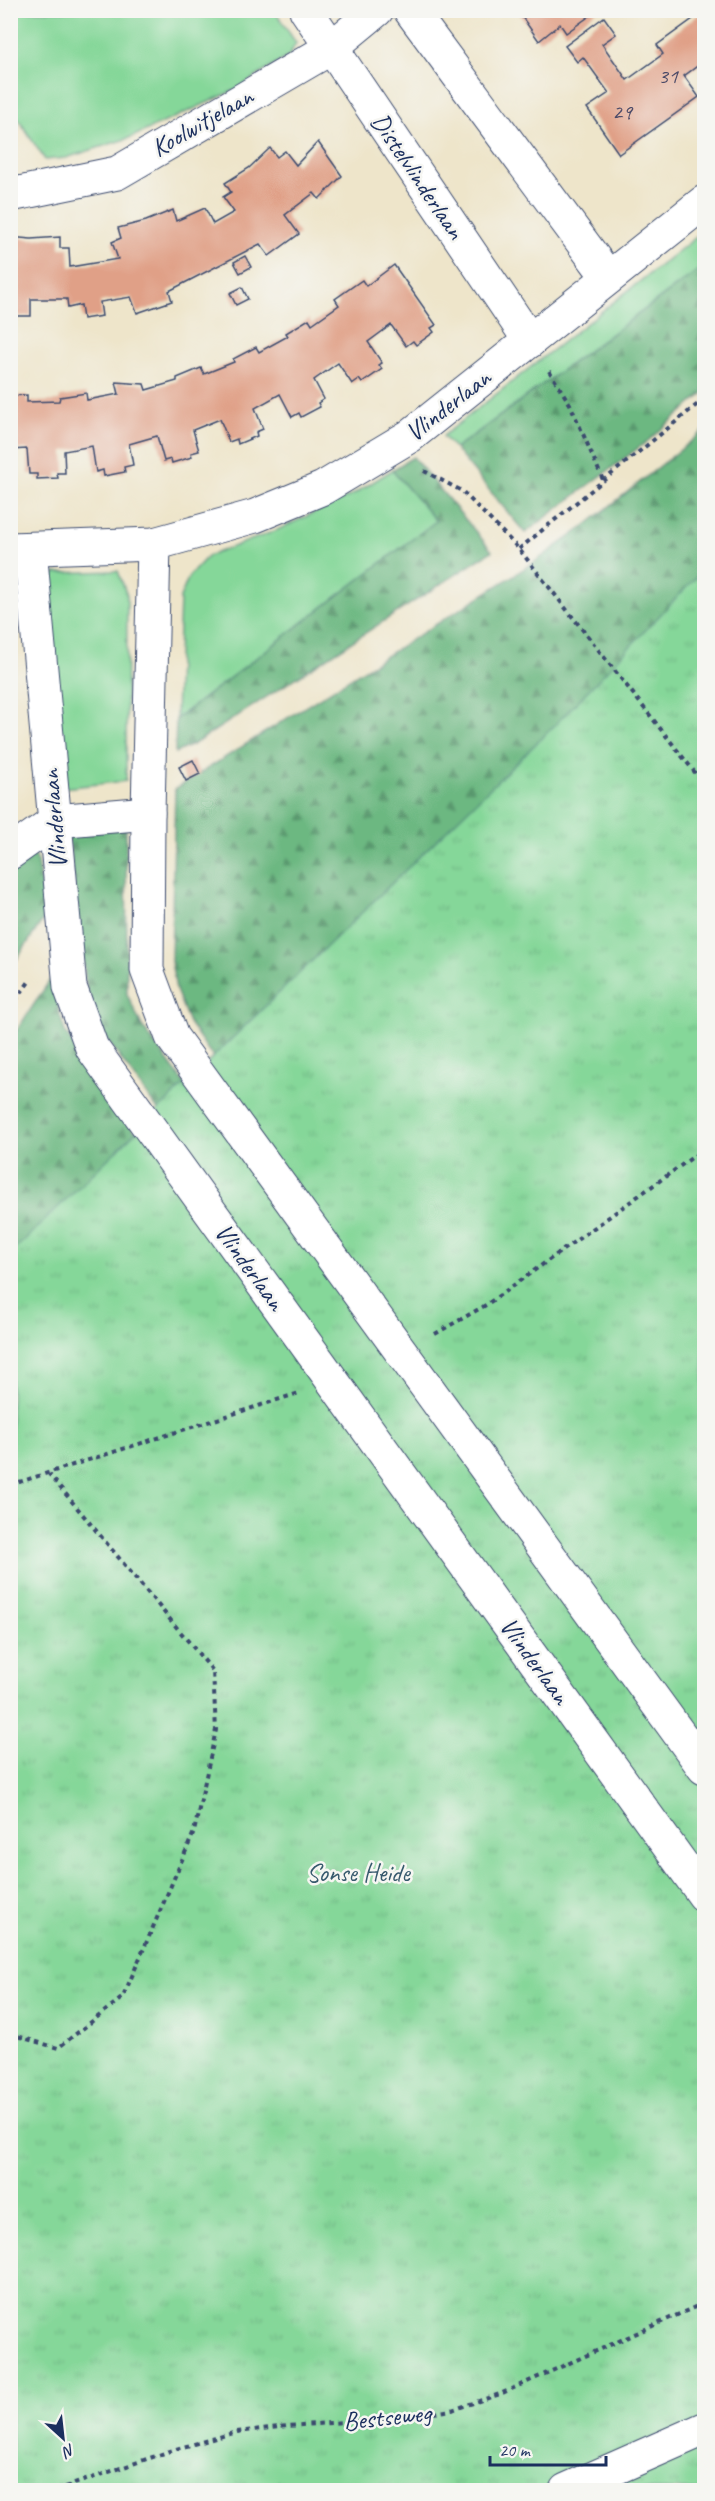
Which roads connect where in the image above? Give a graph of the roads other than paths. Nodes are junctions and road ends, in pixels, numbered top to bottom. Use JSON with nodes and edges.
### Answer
{"nodes":[{"id":1,"x":306,"y":10,"type":"edge"},
{"id":2,"x":377,"y":10,"type":"edge"},
{"id":3,"x":410,"y":10,"type":"edge"},
{"id":4,"x":331,"y":48,"type":"junction"},
{"id":5,"x":10,"y":195,"type":"edge"},
{"id":6,"x":705,"y":202,"type":"edge"},
{"id":7,"x":608,"y":277,"type":"junction"},
{"id":8,"x":530,"y":341,"type":"junction"},
{"id":9,"x":154,"y":544,"type":"junction"},
{"id":10,"x":20,"y":549,"type":"edge"},
{"id":11,"x":147,"y":813,"type":"junction"},
{"id":12,"x":55,"y":821,"type":"junction"},
{"id":13,"x":10,"y":853,"type":"edge"},
{"id":14,"x":705,"y":1768,"type":"edge"},
{"id":15,"x":705,"y":1895,"type":"edge"},
{"id":16,"x":705,"y":2429,"type":"edge"},
{"id":17,"x":566,"y":2490,"type":"edge"}],
"edges":[{"from":1,"to":4,"type":"street","name":"Distelvlinderlaan"},
{"from":2,"to":4,"type":"street","name":"Koolwitjelaan"},
{"from":3,"to":7,"type":"street"},
{"from":4,"to":5,"type":"street","name":"Koolwitjelaan"},
{"from":4,"to":8,"type":"street","name":"Distelvlinderlaan"},
{"from":6,"to":7,"type":"street","name":"Vlinderlaan"},
{"from":7,"to":8,"type":"street","name":"Vlinderlaan"},
{"from":8,"to":9,"type":"street","name":"Vlinderlaan"},
{"from":9,"to":10,"type":"street","name":"Vlinderlaan"},
{"from":9,"to":11,"type":"street"},
{"from":10,"to":12,"type":"street","name":"Vlinderlaan"},
{"from":11,"to":12,"type":"street"},
{"from":11,"to":14,"type":"street"},
{"from":12,"to":13,"type":"street"},
{"from":12,"to":15,"type":"street","name":"Vlinderlaan"},
{"from":16,"to":17,"type":"street"}]}
